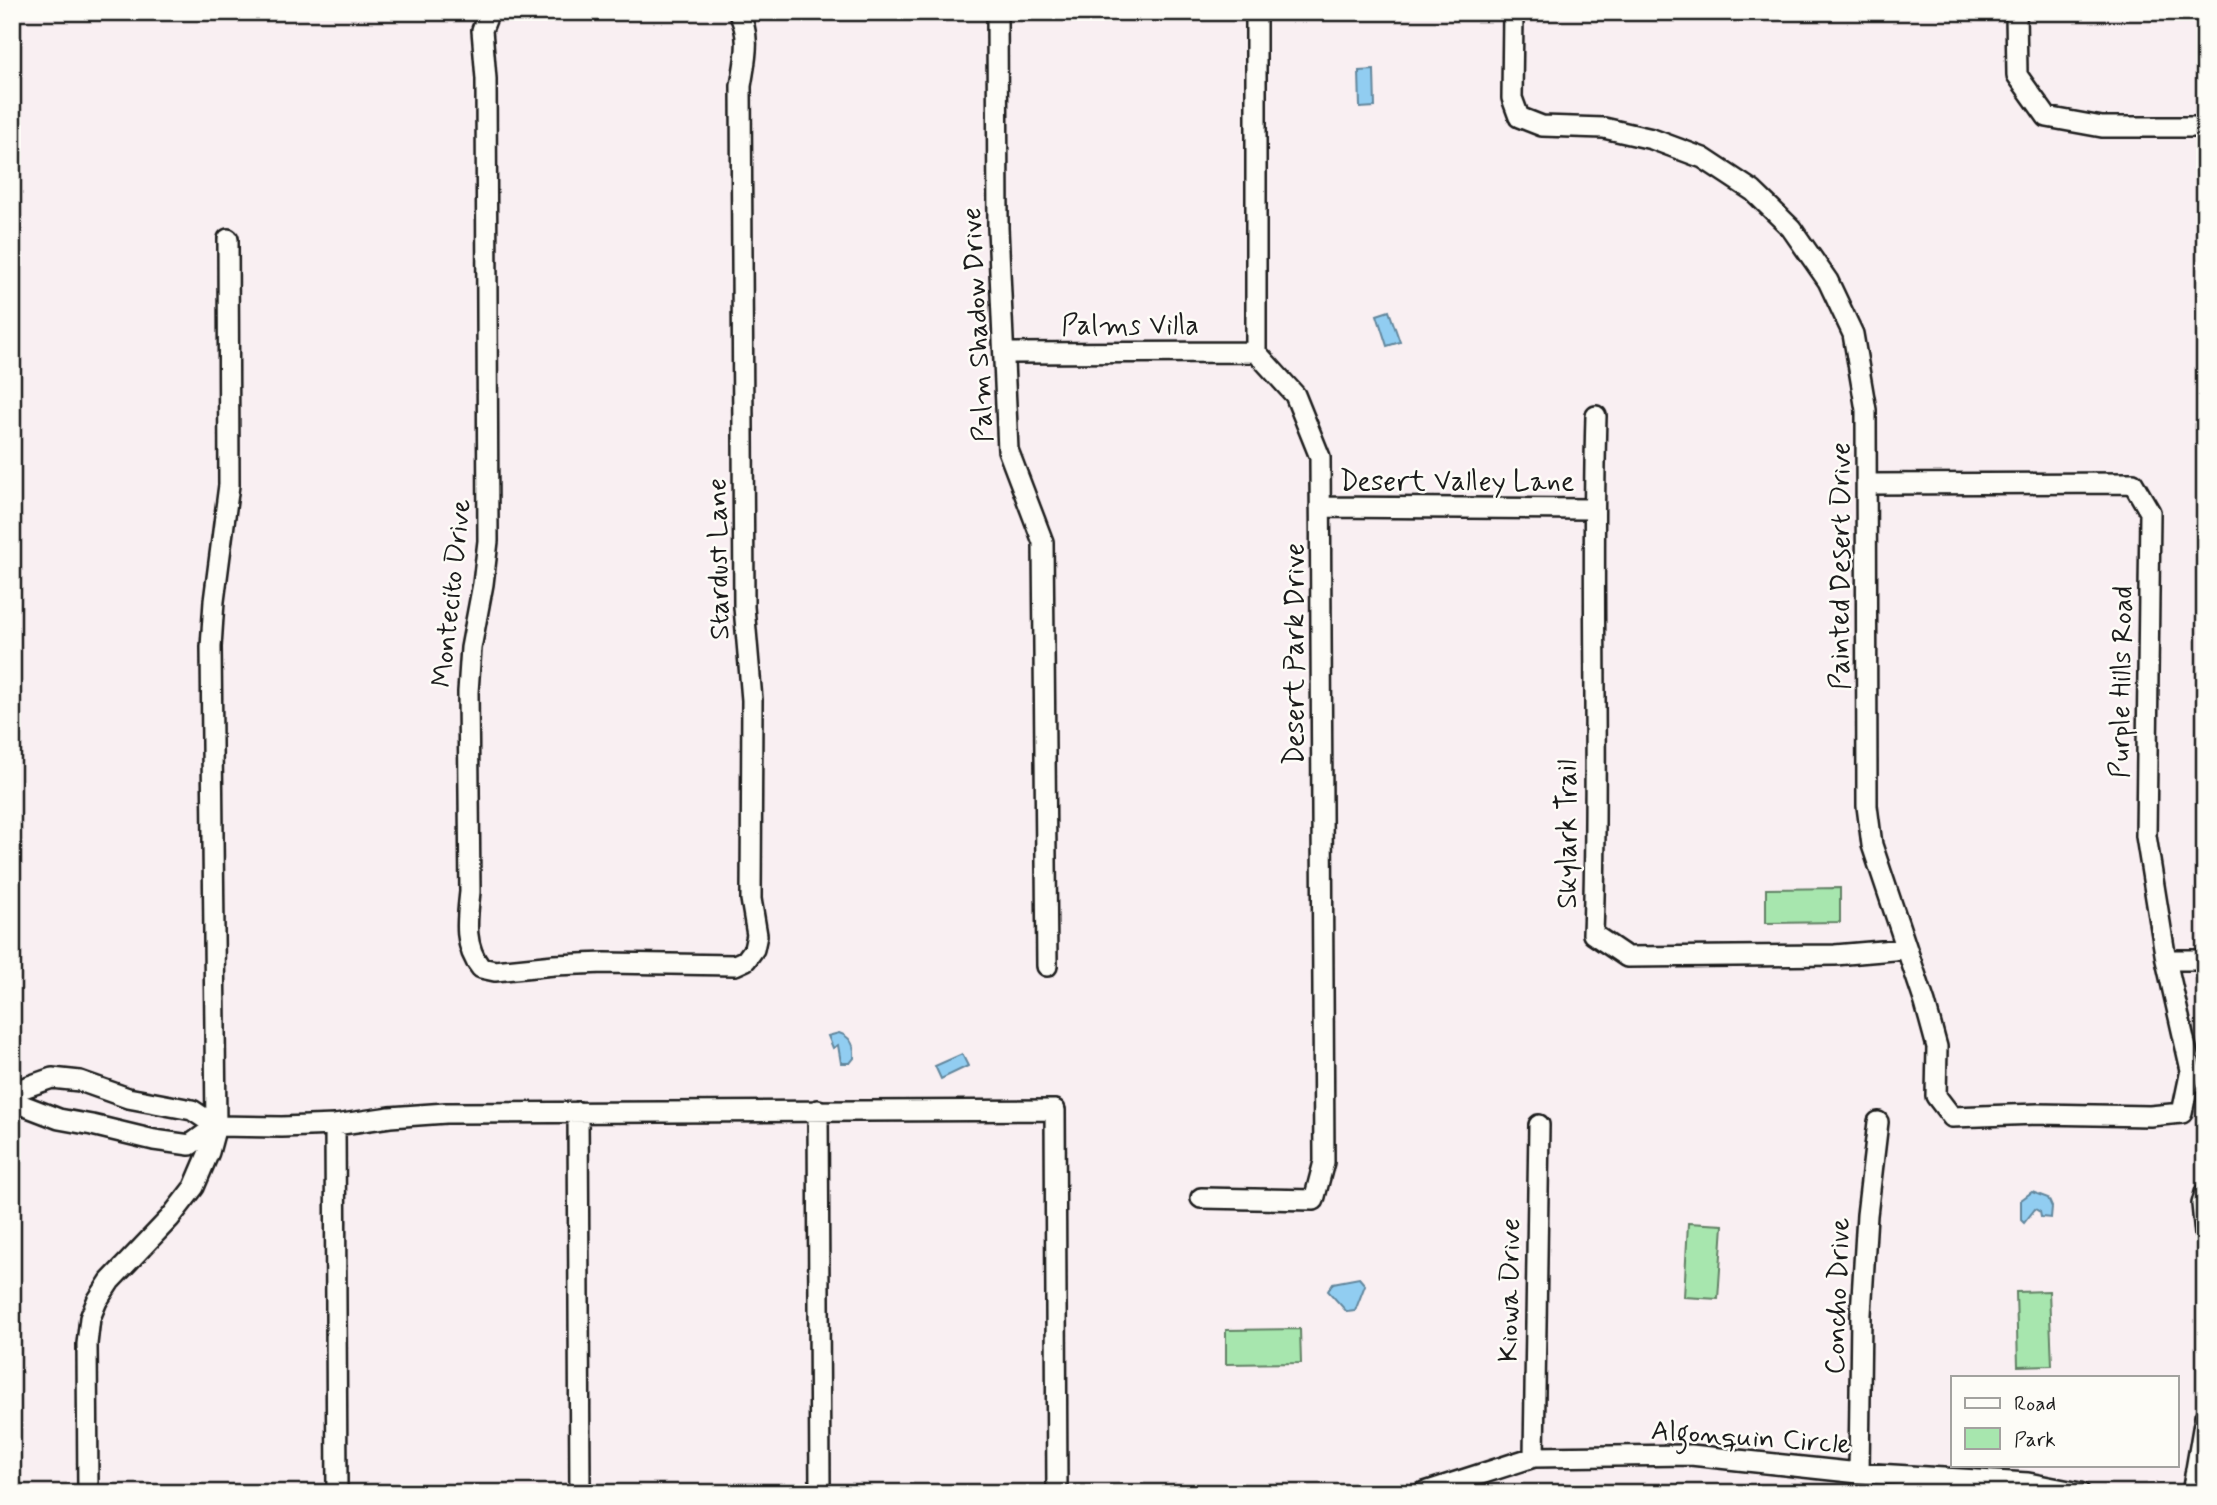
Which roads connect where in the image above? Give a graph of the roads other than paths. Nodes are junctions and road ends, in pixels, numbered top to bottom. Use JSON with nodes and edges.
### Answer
{"nodes":[{"id":1,"x":489,"y":12,"type":"edge"},
{"id":2,"x":738,"y":12,"type":"edge"},
{"id":3,"x":998,"y":12,"type":"edge"},
{"id":4,"x":1256,"y":12,"type":"edge"},
{"id":5,"x":1513,"y":12,"type":"edge"},
{"id":6,"x":2016,"y":12,"type":"edge"},
{"id":7,"x":2205,"y":127,"type":"edge"},
{"id":8,"x":228,"y":239,"type":"dead end"},
{"id":9,"x":1256,"y":352,"type":"junction"},
{"id":10,"x":1004,"y":353,"type":"junction"},
{"id":11,"x":1596,"y":416,"type":"dead end"},
{"id":12,"x":1868,"y":484,"type":"junction"},
{"id":13,"x":1320,"y":507,"type":"junction"},
{"id":14,"x":1593,"y":509,"type":"junction"},
{"id":15,"x":1905,"y":948,"type":"junction"},
{"id":16,"x":2166,"y":960,"type":"junction"},
{"id":17,"x":2205,"y":960,"type":"edge"},
{"id":18,"x":605,"y":963,"type":"joint"},
{"id":19,"x":1047,"y":966,"type":"dead end"},
{"id":20,"x":12,"y":1092,"type":"edge"},
{"id":21,"x":12,"y":1101,"type":"edge"},
{"id":22,"x":818,"y":1110,"type":"junction"},
{"id":23,"x":578,"y":1112,"type":"junction"},
{"id":24,"x":2150,"y":1116,"type":"joint"},
{"id":25,"x":1878,"y":1122,"type":"dead end"},
{"id":26,"x":335,"y":1125,"type":"junction"},
{"id":27,"x":1539,"y":1125,"type":"dead end"},
{"id":28,"x":216,"y":1126,"type":"junction"},
{"id":29,"x":2205,"y":1193,"type":"edge"},
{"id":30,"x":1201,"y":1198,"type":"dead end"},
{"id":31,"x":2205,"y":1234,"type":"edge"},
{"id":32,"x":2205,"y":1417,"type":"edge"},
{"id":33,"x":1534,"y":1457,"type":"junction"},
{"id":34,"x":1859,"y":1473,"type":"junction"},
{"id":35,"x":88,"y":1493,"type":"edge"},
{"id":36,"x":337,"y":1493,"type":"edge"},
{"id":37,"x":580,"y":1493,"type":"edge"},
{"id":38,"x":820,"y":1493,"type":"edge"},
{"id":39,"x":1057,"y":1493,"type":"edge"},
{"id":40,"x":1422,"y":1493,"type":"edge"},
{"id":41,"x":2080,"y":1493,"type":"edge"},
{"id":42,"x":2192,"y":1493,"type":"edge"}],
"edges":[{"from":1,"to":18,"type":"street","name":"Montecito Drive"},
{"from":2,"to":18,"type":"street","name":"Stardust Lane"},
{"from":3,"to":10,"type":"street","name":"Palm Shadow Drive"},
{"from":4,"to":9,"type":"street"},
{"from":5,"to":12,"type":"street","name":"Painted Desert Drive"},
{"from":6,"to":7,"type":"street"},
{"from":8,"to":28,"type":"street"},
{"from":9,"to":10,"type":"street","name":"Palms Villa"},
{"from":9,"to":13,"type":"street","name":"Desert Park Drive"},
{"from":10,"to":19,"type":"street","name":"Palm Shadow Drive"},
{"from":11,"to":14,"type":"street","name":"Skylark Trail"},
{"from":12,"to":15,"type":"street","name":"Painted Desert Drive"},
{"from":12,"to":16,"type":"street","name":"Purple Hills Road"},
{"from":13,"to":14,"type":"street","name":"Desert Valley Lane"},
{"from":13,"to":30,"type":"street","name":"Desert Park Drive"},
{"from":14,"to":15,"type":"street","name":"Skylark Trail"},
{"from":15,"to":24,"type":"street","name":"Painted Desert Drive"},
{"from":16,"to":17,"type":"street"},
{"from":16,"to":24,"type":"street","name":"Purple Hills Road"},
{"from":20,"to":28,"type":"street"},
{"from":21,"to":28,"type":"street"},
{"from":22,"to":23,"type":"street"},
{"from":22,"to":38,"type":"street"},
{"from":22,"to":39,"type":"street"},
{"from":23,"to":26,"type":"street"},
{"from":23,"to":37,"type":"street"},
{"from":25,"to":34,"type":"street","name":"Concho Drive"},
{"from":26,"to":28,"type":"street"},
{"from":26,"to":36,"type":"street"},
{"from":27,"to":33,"type":"street","name":"Kiowa Drive"},
{"from":28,"to":35,"type":"street"},
{"from":29,"to":31,"type":"street"},
{"from":32,"to":42,"type":"street"},
{"from":33,"to":34,"type":"street","name":"Algonquin Circle"},
{"from":33,"to":40,"type":"street","name":"Algonquin Circle"},
{"from":34,"to":41,"type":"street","name":"Algonquin Circle"}]}
